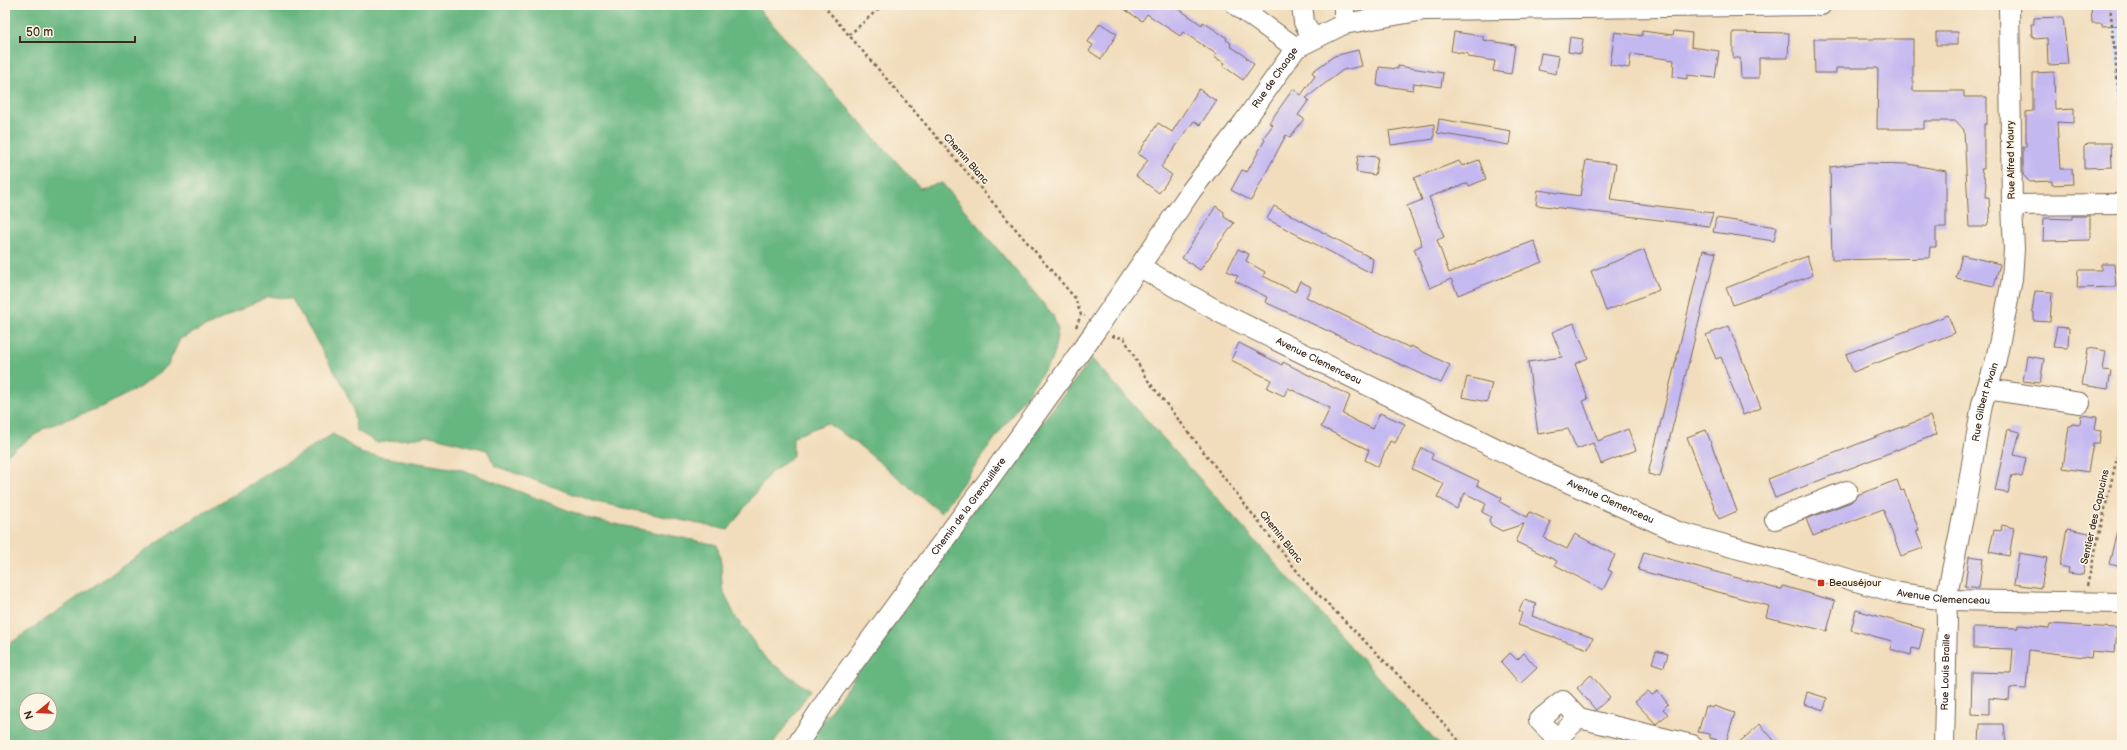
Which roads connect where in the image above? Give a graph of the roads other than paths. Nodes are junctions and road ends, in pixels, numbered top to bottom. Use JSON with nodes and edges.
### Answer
{"nodes":[{"id":1,"x":1236,"y":5,"type":"edge"},
{"id":2,"x":1302,"y":5,"type":"edge"},
{"id":3,"x":1821,"y":5,"type":"edge"},
{"id":4,"x":2009,"y":5,"type":"edge"},
{"id":5,"x":1796,"y":6,"type":"edge"},
{"id":6,"x":1408,"y":9,"type":"edge"},
{"id":7,"x":1344,"y":14,"type":"edge"},
{"id":8,"x":1304,"y":43,"type":"junction"},
{"id":9,"x":2122,"y":204,"type":"edge"},
{"id":10,"x":2012,"y":205,"type":"junction"},
{"id":11,"x":1140,"y":267,"type":"junction"},
{"id":12,"x":1987,"y":389,"type":"junction"},
{"id":13,"x":2080,"y":403,"type":"dead end"},
{"id":14,"x":1847,"y":491,"type":"dead end"},
{"id":15,"x":1775,"y":519,"type":"dead end"},
{"id":16,"x":1946,"y":600,"type":"junction"},
{"id":17,"x":2122,"y":603,"type":"edge"},
{"id":18,"x":1579,"y":718,"type":"dead end"},
{"id":19,"x":797,"y":745,"type":"edge"},
{"id":20,"x":1692,"y":745,"type":"edge"},
{"id":21,"x":1944,"y":745,"type":"edge"}],
"edges":[{"from":1,"to":8,"type":"street"},
{"from":2,"to":8,"type":"street"},
{"from":3,"to":5,"type":"street"},
{"from":4,"to":10,"type":"street","name":"Rue Alfred Maury"},
{"from":5,"to":6,"type":"street"},
{"from":6,"to":7,"type":"street"},
{"from":7,"to":8,"type":"street"},
{"from":8,"to":11,"type":"street","name":"Rue de Chaage"},
{"from":9,"to":10,"type":"street","name":"Rue Alfred Maury"},
{"from":10,"to":12,"type":"street","name":"Rue Gilbert Pivain"},
{"from":11,"to":16,"type":"street","name":"Avenue Clemenceau"},
{"from":11,"to":19,"type":"street","name":"Chemin de la Grenouillère"},
{"from":12,"to":13,"type":"street"},
{"from":12,"to":16,"type":"street","name":"Rue Gilbert Pivain"},
{"from":14,"to":15,"type":"street"},
{"from":16,"to":17,"type":"street","name":"Avenue Clemenceau"},
{"from":16,"to":21,"type":"street","name":"Rue Louis Braille"},
{"from":18,"to":20,"type":"street"}]}
